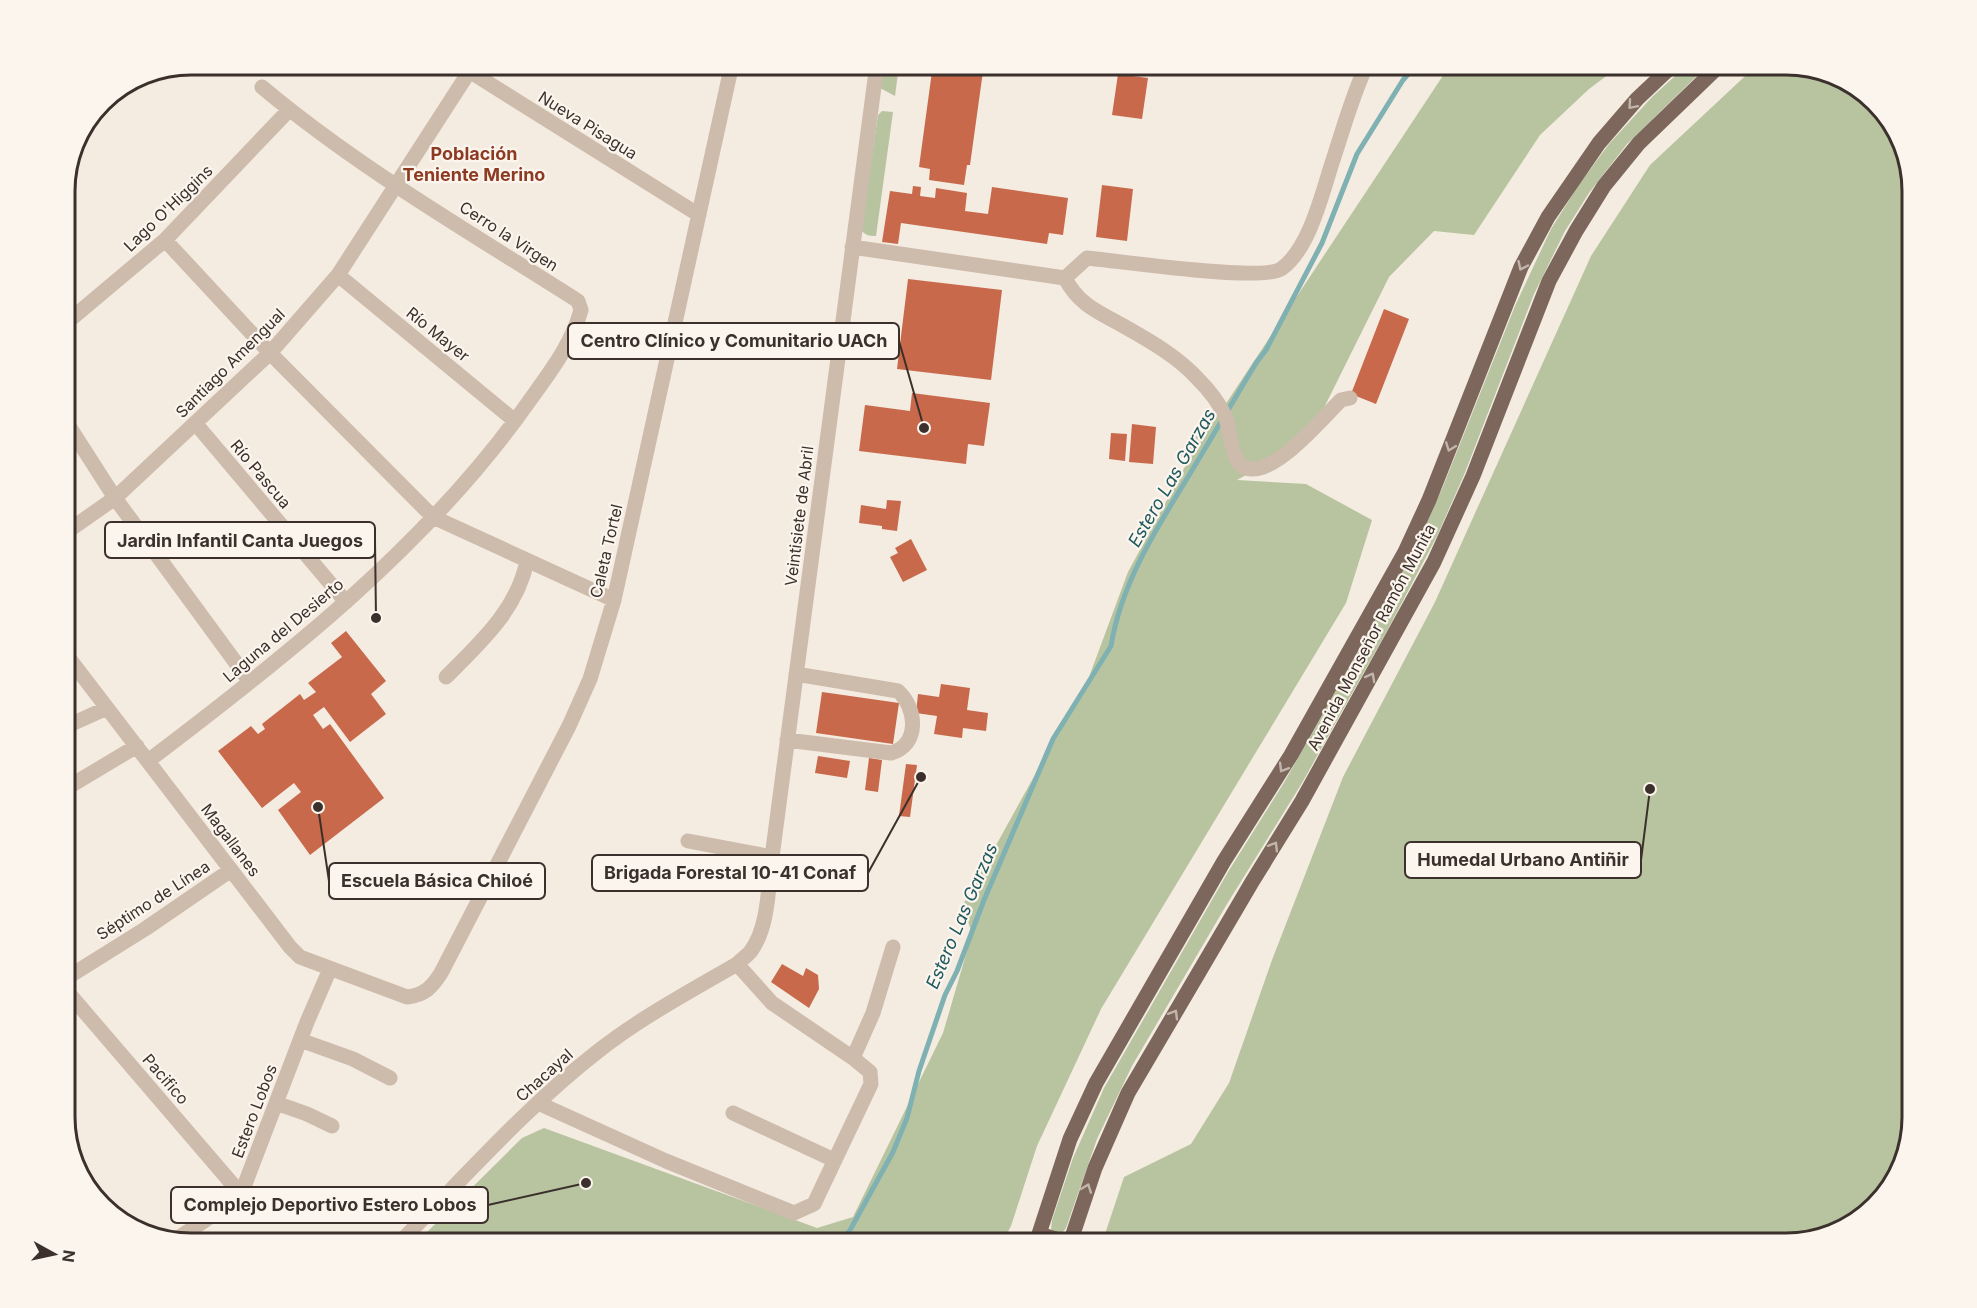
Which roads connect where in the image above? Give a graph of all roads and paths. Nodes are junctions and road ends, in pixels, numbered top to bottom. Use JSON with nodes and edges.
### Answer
{"nodes":[{"id":1,"x":460,"y":75,"type":"edge"},
{"id":2,"x":475,"y":75,"type":"edge"},
{"id":3,"x":730,"y":75,"type":"edge"},
{"id":4,"x":875,"y":75,"type":"edge"},
{"id":5,"x":1363,"y":75,"type":"edge"},
{"id":6,"x":1662,"y":75,"type":"edge"},
{"id":7,"x":1710,"y":75,"type":"edge"},
{"id":8,"x":262,"y":87,"type":"dead end"},
{"id":9,"x":289,"y":110,"type":"junction"},
{"id":10,"x":395,"y":184,"type":"junction"},
{"id":11,"x":699,"y":215,"type":"junction"},
{"id":12,"x":165,"y":240,"type":"junction"},
{"id":13,"x":852,"y":247,"type":"junction"},
{"id":14,"x":338,"y":275,"type":"junction"},
{"id":15,"x":1065,"y":278,"type":"junction"},
{"id":16,"x":580,"y":315,"type":"joint"},
{"id":17,"x":75,"y":316,"type":"edge"},
{"id":18,"x":270,"y":353,"type":"junction"},
{"id":19,"x":1350,"y":398,"type":"dead end"},
{"id":20,"x":515,"y":421,"type":"junction"},
{"id":21,"x":195,"y":424,"type":"junction"},
{"id":22,"x":75,"y":436,"type":"edge"},
{"id":23,"x":115,"y":498,"type":"junction"},
{"id":24,"x":433,"y":517,"type":"junction"},
{"id":25,"x":75,"y":526,"type":"edge"},
{"id":26,"x":527,"y":561,"type":"junction"},
{"id":27,"x":614,"y":600,"type":"junction"},
{"id":28,"x":346,"y":602,"type":"junction"},
{"id":29,"x":75,"y":666,"type":"edge"},
{"id":30,"x":796,"y":674,"type":"junction"},
{"id":31,"x":446,"y":677,"type":"dead end"},
{"id":32,"x":250,"y":682,"type":"junction"},
{"id":33,"x":107,"y":708,"type":"junction"},
{"id":34,"x":75,"y":722,"type":"edge"},
{"id":35,"x":788,"y":740,"type":"junction"},
{"id":36,"x":137,"y":746,"type":"junction"},
{"id":37,"x":148,"y":761,"type":"junction"},
{"id":38,"x":75,"y":783,"type":"edge"},
{"id":39,"x":688,"y":841,"type":"dead end"},
{"id":40,"x":772,"y":858,"type":"junction"},
{"id":41,"x":231,"y":870,"type":"junction"},
{"id":42,"x":893,"y":947,"type":"dead end"},
{"id":43,"x":737,"y":964,"type":"junction"},
{"id":44,"x":330,"y":969,"type":"junction"},
{"id":45,"x":75,"y":973,"type":"edge"},
{"id":46,"x":407,"y":997,"type":"joint"},
{"id":47,"x":75,"y":1001,"type":"edge"},
{"id":48,"x":300,"y":1040,"type":"junction"},
{"id":49,"x":853,"y":1058,"type":"junction"},
{"id":50,"x":390,"y":1078,"type":"dead end"},
{"id":51,"x":276,"y":1103,"type":"junction"},
{"id":52,"x":538,"y":1103,"type":"junction"},
{"id":53,"x":733,"y":1113,"type":"dead end"},
{"id":54,"x":332,"y":1126,"type":"dead end"},
{"id":55,"x":834,"y":1160,"type":"junction"},
{"id":56,"x":240,"y":1193,"type":"junction"},
{"id":57,"x":186,"y":1233,"type":"edge"},
{"id":58,"x":410,"y":1233,"type":"edge"},
{"id":59,"x":1039,"y":1233,"type":"edge"},
{"id":60,"x":1073,"y":1233,"type":"edge"}],
"edges":[{"from":1,"to":10,"type":"street","name":"Santiago Amengual"},
{"from":2,"to":11,"type":"street","name":"Nueva Pisagua"},
{"from":3,"to":11,"type":"street","name":"Caleta Tortel"},
{"from":4,"to":13,"type":"street","name":"Veintisiete de Abril"},
{"from":5,"to":15,"type":"street"},
{"from":6,"to":59,"type":"main road","name":"Avenida Monseñor Ramón Munita","one_way":true},
{"from":60,"to":7,"type":"main road","name":"Avenida Monseñor Ramón Munita","one_way":true},
{"from":8,"to":9,"type":"street","name":"Cerro la Virgen"},
{"from":9,"to":10,"type":"street","name":"Cerro la Virgen"},
{"from":9,"to":12,"type":"street","name":"Lago O'Higgins"},
{"from":10,"to":14,"type":"street","name":"Santiago Amengual"},
{"from":10,"to":16,"type":"street","name":"Cerro la Virgen"},
{"from":11,"to":27,"type":"street","name":"Caleta Tortel"},
{"from":12,"to":17,"type":"street","name":"Lago O'Higgins"},
{"from":12,"to":18,"type":"street"},
{"from":13,"to":15,"type":"street"},
{"from":13,"to":30,"type":"street","name":"Veintisiete de Abril"},
{"from":14,"to":18,"type":"street","name":"Santiago Amengual"},
{"from":14,"to":20,"type":"street","name":"Río Mayer"},
{"from":15,"to":19,"type":"street"},
{"from":16,"to":20,"type":"street","name":"Laguna del Desierto"},
{"from":18,"to":21,"type":"street","name":"Santiago Amengual"},
{"from":18,"to":24,"type":"street"},
{"from":20,"to":24,"type":"street","name":"Laguna del Desierto"},
{"from":21,"to":23,"type":"street","name":"Santiago Amengual"},
{"from":21,"to":28,"type":"street","name":"Río Pascua"},
{"from":22,"to":23,"type":"street"},
{"from":23,"to":25,"type":"street","name":"Santiago Amengual"},
{"from":23,"to":32,"type":"street"},
{"from":24,"to":26,"type":"street"},
{"from":24,"to":28,"type":"street","name":"Laguna del Desierto"},
{"from":26,"to":27,"type":"street"},
{"from":26,"to":31,"type":"street"},
{"from":27,"to":46,"type":"street","name":"Caleta Tortel"},
{"from":28,"to":32,"type":"street","name":"Laguna del Desierto"},
{"from":29,"to":33,"type":"street","name":"Magallanes"},
{"from":30,"to":35,"type":"street","name":"Veintisiete de Abril"},
{"from":30,"to":35,"type":"street"},
{"from":32,"to":37,"type":"street","name":"Laguna del Desierto"},
{"from":33,"to":34,"type":"street"},
{"from":33,"to":36,"type":"street","name":"Magallanes"},
{"from":35,"to":40,"type":"street","name":"Veintisiete de Abril"},
{"from":36,"to":37,"type":"street","name":"Magallanes"},
{"from":36,"to":38,"type":"street"},
{"from":37,"to":41,"type":"street","name":"Magallanes"},
{"from":39,"to":40,"type":"street"},
{"from":40,"to":43,"type":"street","name":"Veintisiete de Abril"},
{"from":41,"to":44,"type":"street","name":"Magallanes"},
{"from":41,"to":45,"type":"street","name":"Séptimo de Línea"},
{"from":42,"to":49,"type":"street"},
{"from":43,"to":49,"type":"street"},
{"from":43,"to":52,"type":"street","name":"Chacayal"},
{"from":44,"to":46,"type":"street","name":"Magallanes"},
{"from":44,"to":48,"type":"street","name":"Estero Lobos"},
{"from":47,"to":56,"type":"street","name":"Pacifico"},
{"from":48,"to":50,"type":"street"},
{"from":48,"to":51,"type":"street","name":"Estero Lobos"},
{"from":49,"to":55,"type":"street"},
{"from":51,"to":54,"type":"street"},
{"from":51,"to":56,"type":"street","name":"Estero Lobos"},
{"from":52,"to":55,"type":"street"},
{"from":52,"to":58,"type":"street","name":"Chacayal"},
{"from":53,"to":55,"type":"street"},
{"from":56,"to":57,"type":"street"}]}
